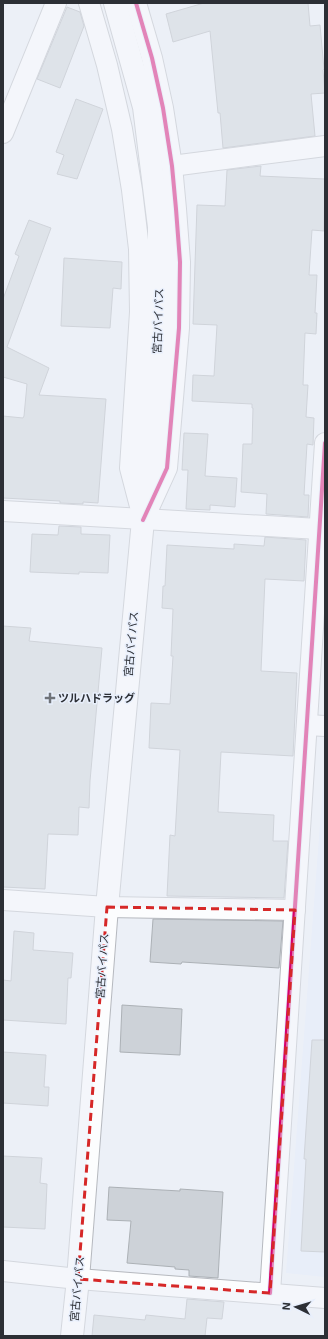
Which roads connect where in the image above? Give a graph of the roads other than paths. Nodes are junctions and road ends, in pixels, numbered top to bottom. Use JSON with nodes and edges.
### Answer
{"nodes":[{"id":1,"x":56,"y":3,"type":"edge"},
{"id":2,"x":89,"y":3,"type":"edge"},
{"id":3,"x":115,"y":3,"type":"edge"},
{"id":4,"x":136,"y":3,"type":"edge"},
{"id":5,"x":3,"y":133,"type":"edge"},
{"id":6,"x":325,"y":146,"type":"edge"},
{"id":7,"x":172,"y":166,"type":"junction"},
{"id":8,"x":325,"y":443,"type":"edge"},
{"id":9,"x":3,"y":511,"type":"edge"},
{"id":10,"x":143,"y":520,"type":"junction"},
{"id":11,"x":319,"y":529,"type":"junction"},
{"id":12,"x":316,"y":726,"type":"edge"},
{"id":13,"x":3,"y":900,"type":"edge"},
{"id":14,"x":107,"y":907,"type":"junction"},
{"id":15,"x":295,"y":910,"type":"junction"},
{"id":16,"x":3,"y":1272,"type":"edge"},
{"id":17,"x":78,"y":1279,"type":"junction"},
{"id":18,"x":270,"y":1293,"type":"junction"},
{"id":19,"x":325,"y":1298,"type":"edge"},
{"id":20,"x":72,"y":1336,"type":"edge"}],
"edges":[{"from":1,"to":5,"type":"street"},
{"from":2,"to":10,"type":"street"},
{"from":3,"to":10,"type":"highway","name":"宮古バイパス"},
{"from":4,"to":7,"type":"street"},
{"from":6,"to":7,"type":"street"},
{"from":7,"to":10,"type":"street"},
{"from":8,"to":11,"type":"street"},
{"from":9,"to":10,"type":"street"},
{"from":10,"to":11,"type":"street"},
{"from":10,"to":14,"type":"highway","name":"宮古バイパス"},
{"from":11,"to":12,"type":"street"},
{"from":12,"to":15,"type":"street"},
{"from":13,"to":14,"type":"street"},
{"from":14,"to":15,"type":"street"},
{"from":14,"to":17,"type":"highway","name":"宮古バイパス"},
{"from":15,"to":18,"type":"street"},
{"from":16,"to":17,"type":"street"},
{"from":17,"to":18,"type":"street"},
{"from":17,"to":20,"type":"highway","name":"宮古バイパス"},
{"from":18,"to":19,"type":"street"}]}
